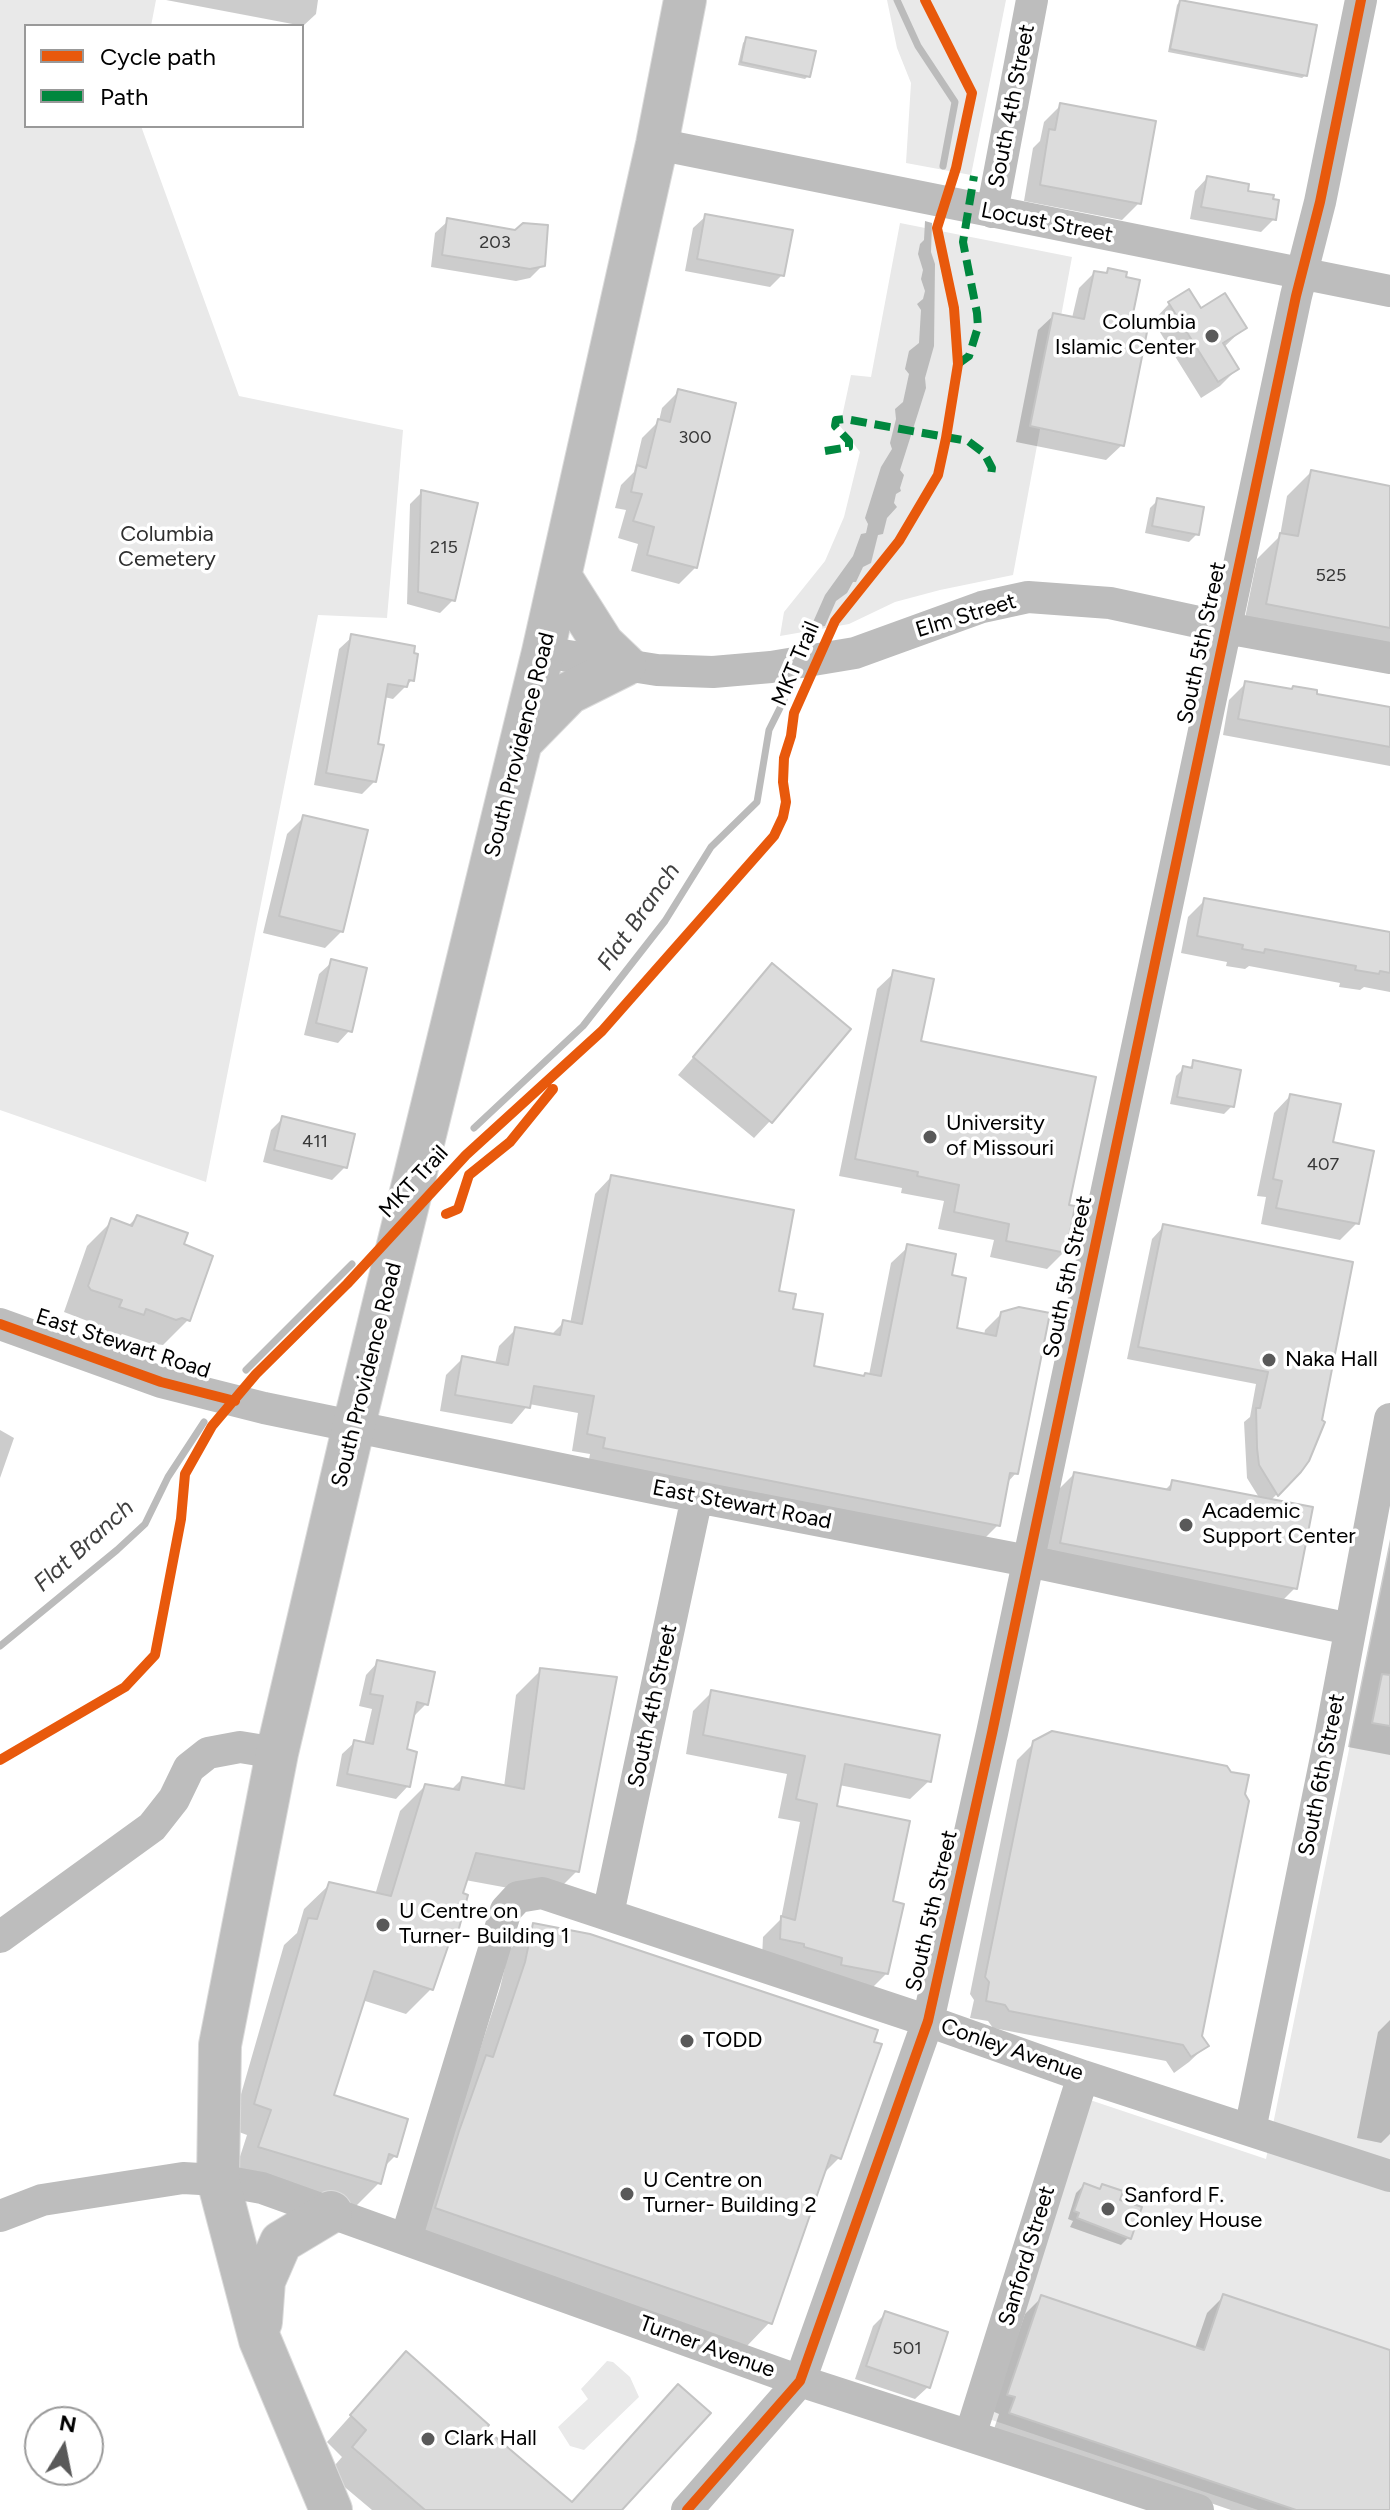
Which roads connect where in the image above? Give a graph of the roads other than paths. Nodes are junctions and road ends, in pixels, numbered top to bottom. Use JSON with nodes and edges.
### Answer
{"nodes":[{"id":1,"x":685,"y":0,"type":"edge"},
{"id":2,"x":1032,"y":0,"type":"edge"},
{"id":3,"x":1361,"y":0,"type":"edge"},
{"id":4,"x":657,"y":144,"type":"junction"},
{"id":5,"x":992,"y":212,"type":"junction"},
{"id":6,"x":1301,"y":273,"type":"junction"},
{"id":7,"x":1390,"y":291,"type":"edge"},
{"id":8,"x":560,"y":576,"type":"junction"},
{"id":9,"x":1226,"y":628,"type":"junction"},
{"id":10,"x":543,"y":652,"type":"junction"},
{"id":11,"x":1390,"y":658,"type":"edge"},
{"id":12,"x":625,"y":665,"type":"junction"},
{"id":13,"x":521,"y":742,"type":"junction"},
{"id":14,"x":0,"y":1324,"type":"edge"},
{"id":15,"x":1390,"y":1419,"type":"edge"},
{"id":16,"x":354,"y":1425,"type":"junction"},
{"id":17,"x":697,"y":1497,"type":"junction"},
{"id":18,"x":1028,"y":1561,"type":"junction"},
{"id":19,"x":1350,"y":1629,"type":"junction"},
{"id":20,"x":277,"y":1753,"type":"junction"},
{"id":21,"x":608,"y":1914,"type":"junction"},
{"id":22,"x":0,"y":1937,"type":"edge"},
{"id":23,"x":928,"y":2021,"type":"junction"},
{"id":24,"x":1083,"y":2076,"type":"junction"},
{"id":25,"x":1250,"y":2130,"type":"junction"},
{"id":26,"x":1390,"y":2176,"type":"edge"},
{"id":27,"x":218,"y":2180,"type":"junction"},
{"id":28,"x":331,"y":2212,"type":"junction"},
{"id":29,"x":0,"y":2216,"type":"edge"},
{"id":30,"x":406,"y":2239,"type":"junction"},
{"id":31,"x":260,"y":2340,"type":"junction"},
{"id":32,"x":800,"y":2381,"type":"junction"},
{"id":33,"x":970,"y":2436,"type":"junction"},
{"id":34,"x":331,"y":2510,"type":"edge"},
{"id":35,"x":687,"y":2510,"type":"edge"},
{"id":36,"x":1198,"y":2510,"type":"edge"}],
"edges":[{"from":1,"to":4,"type":"main road","name":"South Providence Road"},
{"from":2,"to":5,"type":"street","name":"South 4th Street"},
{"from":3,"to":6,"type":"street","name":"South 5th Street"},
{"from":4,"to":5,"type":"street","name":"Locust Street"},
{"from":4,"to":8,"type":"main road","name":"South Providence Road"},
{"from":5,"to":6,"type":"street","name":"Locust Street"},
{"from":6,"to":7,"type":"street","name":"Locust Street"},
{"from":6,"to":9,"type":"street","name":"South 5th Street"},
{"from":8,"to":10,"type":"main road","name":"South Providence Road"},
{"from":8,"to":12,"type":"main road"},
{"from":9,"to":11,"type":"street","name":"Elm Street"},
{"from":9,"to":12,"type":"street","name":"Elm Street"},
{"from":9,"to":18,"type":"street","name":"South 5th Street"},
{"from":10,"to":12,"type":"street","name":"Elm Street"},
{"from":10,"to":13,"type":"main road","name":"South Providence Road"},
{"from":12,"to":13,"type":"main road"},
{"from":13,"to":16,"type":"main road","name":"South Providence Road"},
{"from":14,"to":16,"type":"street","name":"East Stewart Road"},
{"from":15,"to":19,"type":"street","name":"South 6th Street"},
{"from":16,"to":17,"type":"street","name":"East Stewart Road"},
{"from":16,"to":20,"type":"main road","name":"South Providence Road"},
{"from":17,"to":18,"type":"street","name":"East Stewart Road"},
{"from":17,"to":21,"type":"street","name":"South 4th Street"},
{"from":18,"to":19,"type":"street","name":"East Stewart Road"},
{"from":18,"to":23,"type":"street","name":"South 5th Street"},
{"from":19,"to":25,"type":"street","name":"South 6th Street"},
{"from":20,"to":22,"type":"street"},
{"from":20,"to":27,"type":"main road","name":"South Providence Road"},
{"from":21,"to":23,"type":"street","name":"Conley Avenue"},
{"from":21,"to":30,"type":"street","name":"Conley Avenue"},
{"from":23,"to":24,"type":"street","name":"Conley Avenue"},
{"from":23,"to":32,"type":"street","name":"South 5th Street"},
{"from":24,"to":25,"type":"street","name":"Conley Avenue"},
{"from":24,"to":33,"type":"street","name":"Sanford Street"},
{"from":25,"to":26,"type":"street","name":"Conley Avenue"},
{"from":27,"to":28,"type":"street","name":"Turner Avenue"},
{"from":27,"to":29,"type":"street","name":"Turner Avenue"},
{"from":27,"to":31,"type":"main road","name":"South Providence Road"},
{"from":28,"to":30,"type":"street","name":"Turner Avenue"},
{"from":28,"to":31,"type":"main road"},
{"from":30,"to":32,"type":"street","name":"Turner Avenue"},
{"from":31,"to":34,"type":"main road","name":"South Providence Road"},
{"from":32,"to":33,"type":"street","name":"Turner Avenue"},
{"from":32,"to":35,"type":"street","name":"South 5th Street"},
{"from":33,"to":36,"type":"street","name":"Turner Avenue"}]}
